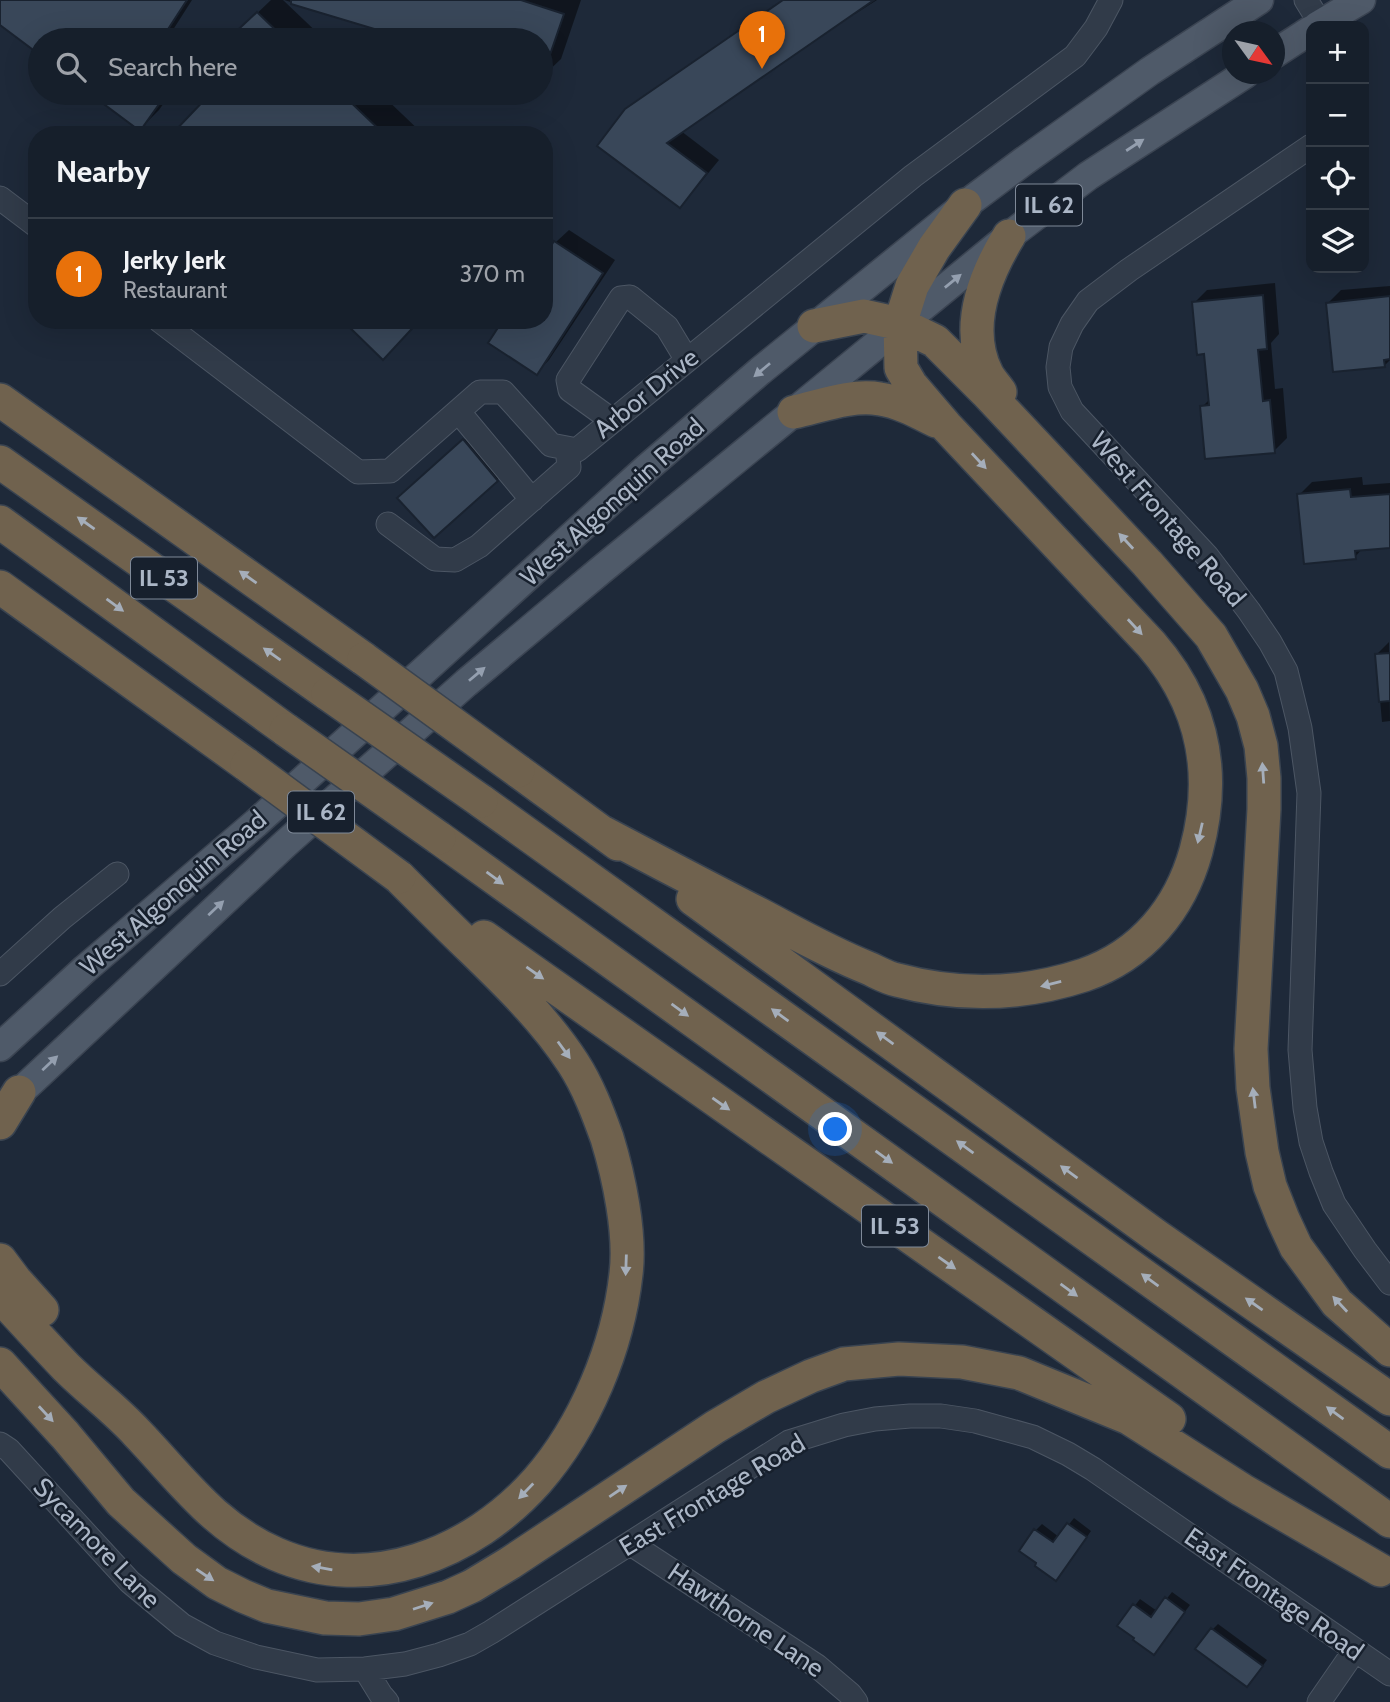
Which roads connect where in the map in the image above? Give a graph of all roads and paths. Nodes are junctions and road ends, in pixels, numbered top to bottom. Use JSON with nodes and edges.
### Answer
{"nodes":[{"id":1,"x":1111,"y":0,"type":"edge"},
{"id":2,"x":1259,"y":0,"type":"edge"},
{"id":3,"x":1306,"y":0,"type":"edge"},
{"id":4,"x":1361,"y":0,"type":"edge"},
{"id":5,"x":1315,"y":21,"type":"edge"},
{"id":6,"x":1328,"y":21,"type":"edge"},
{"id":7,"x":1306,"y":35,"type":"edge"},
{"id":8,"x":1285,"y":48,"type":"edge"},
{"id":9,"x":1230,"y":84,"type":"edge"},
{"id":10,"x":1310,"y":147,"type":"edge"},
{"id":11,"x":0,"y":198,"type":"edge"},
{"id":12,"x":965,"y":205,"type":"junction"},
{"id":13,"x":28,"y":219,"type":"edge"},
{"id":14,"x":1009,"y":236,"type":"junction"},
{"id":15,"x":900,"y":324,"type":"junction"},
{"id":16,"x":814,"y":326,"type":"junction"},
{"id":17,"x":171,"y":329,"type":"edge"},
{"id":18,"x":687,"y":360,"type":"junction"},
{"id":19,"x":0,"y":385,"type":"edge"},
{"id":20,"x":0,"y":400,"type":"edge"},
{"id":21,"x":458,"y":411,"type":"junction"},
{"id":22,"x":794,"y":412,"type":"junction"},
{"id":23,"x":612,"y":421,"type":"junction"},
{"id":24,"x":946,"y":426,"type":"junction"},
{"id":25,"x":65,"y":446,"type":"junction"},
{"id":26,"x":1037,"y":446,"type":"junction"},
{"id":27,"x":567,"y":448,"type":"junction"},
{"id":28,"x":0,"y":462,"type":"edge"},
{"id":29,"x":532,"y":500,"type":"junction"},
{"id":30,"x":0,"y":522,"type":"edge"},
{"id":31,"x":388,"y":524,"type":"dead end"},
{"id":32,"x":0,"y":587,"type":"edge"},
{"id":33,"x":0,"y":615,"type":"edge"},
{"id":34,"x":135,"y":684,"type":"junction"},
{"id":35,"x":600,"y":831,"type":"junction"},
{"id":36,"x":117,"y":874,"type":"dead end"},
{"id":37,"x":398,"y":877,"type":"junction"},
{"id":38,"x":0,"y":974,"type":"edge"},
{"id":39,"x":0,"y":1047,"type":"edge"},
{"id":40,"x":10,"y":1101,"type":"edge"},
{"id":41,"x":0,"y":1123,"type":"edge"},
{"id":42,"x":0,"y":1260,"type":"edge"},
{"id":43,"x":1390,"y":1283,"type":"edge"},
{"id":44,"x":0,"y":1296,"type":"edge"},
{"id":45,"x":1390,"y":1350,"type":"edge"},
{"id":46,"x":0,"y":1364,"type":"edge"},
{"id":47,"x":1390,"y":1399,"type":"edge"},
{"id":48,"x":135,"y":1431,"type":"junction"},
{"id":49,"x":0,"y":1444,"type":"edge"},
{"id":50,"x":1390,"y":1452,"type":"edge"},
{"id":51,"x":1390,"y":1521,"type":"edge"},
{"id":52,"x":631,"y":1544,"type":"junction"},
{"id":53,"x":1385,"y":1574,"type":"edge"},
{"id":54,"x":1355,"y":1650,"type":"junction"},
{"id":55,"x":365,"y":1670,"type":"junction"},
{"id":56,"x":1390,"y":1674,"type":"edge"},
{"id":57,"x":387,"y":1702,"type":"edge"},
{"id":58,"x":856,"y":1702,"type":"edge"},
{"id":59,"x":1319,"y":1702,"type":"edge"}],
"edges":[{"from":1,"to":18,"type":"street","name":"Arbor Drive"},
{"from":2,"to":12,"type":"main road","name":"West Algonquin Road","number":"IL 62"},
{"from":3,"to":5,"type":"street"},
{"from":4,"to":6,"type":"main road"},
{"from":7,"to":8,"type":"main road"},
{"from":14,"to":9,"type":"main road","name":"West Algonquin Road","number":"IL 62","one_way":true},
{"from":10,"to":43,"type":"street","name":"West Frontage Road"},
{"from":11,"to":13,"type":"street"},
{"from":12,"to":15,"type":"highway"},
{"from":12,"to":16,"type":"main road","name":"West Algonquin Road","number":"IL 62"},
{"from":15,"to":14,"type":"main road","name":"West Algonquin Road","number":"IL 62","one_way":true},
{"from":14,"to":26,"type":"highway"},
{"from":15,"to":16,"type":"highway"},
{"from":15,"to":22,"type":"main road","name":"West Algonquin Road","number":"IL 62"},
{"from":15,"to":24,"type":"highway"},
{"from":15,"to":26,"type":"highway"},
{"from":16,"to":39,"type":"main road","name":"West Algonquin Road","number":"IL 62","one_way":true},
{"from":17,"to":21,"type":"street","name":"Arbor Drive"},
{"from":18,"to":23,"type":"street","name":"Arbor Drive"},
{"from":18,"to":23,"type":"street"},
{"from":19,"to":25,"type":"highway"},
{"from":20,"to":25,"type":"highway","number":"IL 53"},
{"from":21,"to":27,"type":"street","name":"Arbor Drive"},
{"from":21,"to":29,"type":"street"},
{"from":22,"to":24,"type":"highway"},
{"from":40,"to":22,"type":"main road","name":"West Algonquin Road","number":"IL 62","one_way":true},
{"from":23,"to":27,"type":"street","name":"Arbor Drive"},
{"from":24,"to":35,"type":"highway","one_way":true},
{"from":35,"to":25,"type":"highway","number":"IL 53","one_way":true,"bridge":true},
{"from":45,"to":26,"type":"highway","one_way":true},
{"from":27,"to":29,"type":"street"},
{"from":50,"to":28,"type":"highway","number":"IL 53","one_way":true,"bridge":true},
{"from":29,"to":31,"type":"street"},
{"from":30,"to":51,"type":"highway","number":"IL 53","one_way":true,"bridge":true},
{"from":32,"to":34,"type":"highway","number":"IL 53"},
{"from":33,"to":34,"type":"highway"},
{"from":34,"to":37,"type":"highway","number":"IL 53","bridge":true},
{"from":47,"to":35,"type":"highway","number":"IL 53","one_way":true},
{"from":36,"to":38,"type":"street"},
{"from":37,"to":48,"type":"highway","one_way":true},
{"from":37,"to":53,"type":"highway","number":"IL 53","one_way":true},
{"from":40,"to":41,"type":"highway"},
{"from":42,"to":48,"type":"highway"},
{"from":44,"to":48,"type":"highway"},
{"from":46,"to":53,"type":"highway","one_way":true},
{"from":49,"to":55,"type":"street","name":"Sycamore Lane"},
{"from":52,"to":54,"type":"street","name":"East Frontage Road"},
{"from":52,"to":55,"type":"street","name":"East Frontage Road"},
{"from":52,"to":58,"type":"street","name":"Hawthorne Lane"},
{"from":54,"to":56,"type":"street","name":"East Frontage Road"},
{"from":54,"to":59,"type":"street"},
{"from":55,"to":57,"type":"street"}]}
